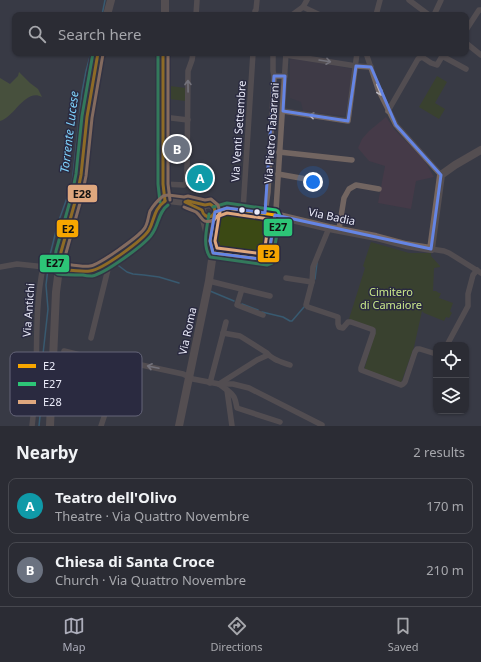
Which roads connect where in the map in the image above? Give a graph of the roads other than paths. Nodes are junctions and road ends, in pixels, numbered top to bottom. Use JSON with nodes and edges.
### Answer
{"nodes":[{"id":1,"x":111,"y":0,"type":"edge"},
{"id":2,"x":165,"y":0,"type":"edge"},
{"id":3,"x":197,"y":0,"type":"edge"},
{"id":4,"x":257,"y":0,"type":"edge"},
{"id":5,"x":307,"y":0,"type":"edge"},
{"id":6,"x":380,"y":0,"type":"edge"},
{"id":7,"x":409,"y":0,"type":"edge"},
{"id":8,"x":441,"y":0,"type":"edge"},
{"id":9,"x":303,"y":7,"type":"junction"},
{"id":10,"x":481,"y":10,"type":"edge"},
{"id":11,"x":108,"y":12,"type":"edge"},
{"id":12,"x":164,"y":12,"type":"edge"},
{"id":13,"x":196,"y":12,"type":"edge"},
{"id":14,"x":255,"y":12,"type":"edge"},
{"id":15,"x":296,"y":12,"type":"edge"},
{"id":16,"x":314,"y":12,"type":"edge"},
{"id":17,"x":377,"y":12,"type":"edge"},
{"id":18,"x":425,"y":12,"type":"edge"},
{"id":19,"x":435,"y":12,"type":"edge"},
{"id":20,"x":469,"y":25,"type":"edge"},
{"id":21,"x":469,"y":45,"type":"edge"},
{"id":22,"x":481,"y":55,"type":"edge"},
{"id":23,"x":97,"y":56,"type":"edge"},
{"id":24,"x":163,"y":56,"type":"edge"},
{"id":25,"x":193,"y":56,"type":"edge"},
{"id":26,"x":253,"y":56,"type":"edge"},
{"id":27,"x":274,"y":56,"type":"edge"},
{"id":28,"x":286,"y":56,"type":"edge"},
{"id":29,"x":298,"y":56,"type":"edge"},
{"id":30,"x":357,"y":56,"type":"edge"},
{"id":31,"x":367,"y":56,"type":"edge"},
{"id":32,"x":442,"y":56,"type":"edge"},
{"id":33,"x":445,"y":56,"type":"edge"},
{"id":34,"x":356,"y":66,"type":"junction"},
{"id":35,"x":371,"y":67,"type":"junction"},
{"id":36,"x":466,"y":69,"type":"dead end"},
{"id":37,"x":274,"y":76,"type":"junction"},
{"id":38,"x":285,"y":76,"type":"junction"},
{"id":39,"x":283,"y":111,"type":"junction"},
{"id":40,"x":388,"y":111,"type":"junction"},
{"id":41,"x":162,"y":117,"type":"junction"},
{"id":42,"x":188,"y":120,"type":"junction"},
{"id":43,"x":481,"y":150,"type":"edge"},
{"id":44,"x":279,"y":152,"type":"junction"},
{"id":45,"x":352,"y":160,"type":"dead end"},
{"id":46,"x":278,"y":174,"type":"junction"},
{"id":47,"x":441,"y":175,"type":"junction"},
{"id":48,"x":317,"y":181,"type":"dead end"},
{"id":49,"x":163,"y":184,"type":"junction"},
{"id":50,"x":378,"y":189,"type":"dead end"},
{"id":51,"x":165,"y":201,"type":"junction"},
{"id":52,"x":204,"y":210,"type":"junction"},
{"id":53,"x":243,"y":210,"type":"junction"},
{"id":54,"x":214,"y":211,"type":"junction"},
{"id":55,"x":265,"y":213,"type":"junction"},
{"id":56,"x":275,"y":215,"type":"junction"},
{"id":57,"x":329,"y":228,"type":"junction"},
{"id":58,"x":339,"y":229,"type":"junction"},
{"id":59,"x":210,"y":241,"type":"junction"},
{"id":60,"x":431,"y":249,"type":"junction"},
{"id":61,"x":213,"y":254,"type":"junction"},
{"id":62,"x":110,"y":261,"type":"junction"},
{"id":63,"x":0,"y":267,"type":"edge"},
{"id":64,"x":43,"y":267,"type":"junction"},
{"id":65,"x":57,"y":269,"type":"junction"},
{"id":66,"x":479,"y":272,"type":"edge"},
{"id":67,"x":286,"y":278,"type":"dead end"},
{"id":68,"x":209,"y":281,"type":"junction"},
{"id":69,"x":312,"y":282,"type":"junction"},
{"id":70,"x":242,"y":289,"type":"junction"},
{"id":71,"x":270,"y":296,"type":"dead end"},
{"id":72,"x":263,"y":315,"type":"dead end"},
{"id":73,"x":226,"y":322,"type":"dead end"},
{"id":74,"x":223,"y":332,"type":"junction"},
{"id":75,"x":91,"y":338,"type":"dead end"},
{"id":76,"x":449,"y":342,"type":"edge"},
{"id":77,"x":64,"y":351,"type":"dead end"},
{"id":78,"x":36,"y":352,"type":"edge"},
{"id":79,"x":53,"y":352,"type":"edge"},
{"id":80,"x":69,"y":352,"type":"edge"},
{"id":81,"x":433,"y":353,"type":"edge"},
{"id":82,"x":268,"y":355,"type":"junction"},
{"id":83,"x":142,"y":365,"type":"edge"},
{"id":84,"x":290,"y":365,"type":"dead end"},
{"id":85,"x":189,"y":377,"type":"junction"},
{"id":86,"x":210,"y":383,"type":"junction"},
{"id":87,"x":219,"y":384,"type":"junction"},
{"id":88,"x":227,"y":390,"type":"junction"},
{"id":89,"x":33,"y":416,"type":"edge"},
{"id":90,"x":50,"y":416,"type":"edge"},
{"id":91,"x":104,"y":416,"type":"edge"},
{"id":92,"x":280,"y":422,"type":"dead end"},
{"id":93,"x":322,"y":425,"type":"dead end"},
{"id":94,"x":32,"y":426,"type":"edge"},
{"id":95,"x":50,"y":426,"type":"edge"},
{"id":96,"x":101,"y":426,"type":"edge"},
{"id":97,"x":179,"y":426,"type":"edge"},
{"id":98,"x":232,"y":426,"type":"edge"}],
"edges":[{"from":1,"to":11,"type":"street"},
{"from":2,"to":12,"type":"street"},
{"from":3,"to":13,"type":"street"},
{"from":4,"to":14,"type":"street"},
{"from":5,"to":9,"type":"street"},
{"from":6,"to":17,"type":"street"},
{"from":7,"to":18,"type":"street"},
{"from":8,"to":19,"type":"street"},
{"from":9,"to":15,"type":"street"},
{"from":9,"to":16,"type":"street"},
{"from":10,"to":20,"type":"street"},
{"from":21,"to":22,"type":"street"},
{"from":23,"to":65,"type":"street"},
{"from":24,"to":41,"type":"street"},
{"from":42,"to":25,"type":"street","one_way":true},
{"from":26,"to":53,"type":"street","name":"Via Venti Settembre"},
{"from":27,"to":37,"type":"street"},
{"from":28,"to":38,"type":"street","name":"Via Pietro Tabarrani"},
{"from":29,"to":34,"type":"street","one_way":true},
{"from":30,"to":34,"type":"street"},
{"from":31,"to":35,"type":"street"},
{"from":32,"to":40,"type":"street"},
{"from":33,"to":36,"type":"street"},
{"from":34,"to":35,"type":"street"},
{"from":34,"to":39,"type":"street","one_way":true},
{"from":35,"to":40,"type":"street","one_way":true},
{"from":37,"to":38,"type":"street"},
{"from":37,"to":55,"type":"street"},
{"from":38,"to":39,"type":"street","name":"Via Pietro Tabarrani"},
{"from":39,"to":44,"type":"street","name":"Via Pietro Tabarrani"},
{"from":40,"to":47,"type":"street"},
{"from":41,"to":42,"type":"street"},
{"from":41,"to":49,"type":"street"},
{"from":42,"to":49,"type":"street"},
{"from":43,"to":47,"type":"street"},
{"from":44,"to":45,"type":"street"},
{"from":44,"to":46,"type":"street","name":"Via Pietro Tabarrani"},
{"from":46,"to":48,"type":"street"},
{"from":46,"to":56,"type":"street","name":"Via Pietro Tabarrani"},
{"from":47,"to":60,"type":"street"},
{"from":49,"to":51,"type":"street"},
{"from":50,"to":58,"type":"street"},
{"from":51,"to":52,"type":"street","name":"Via Badia"},
{"from":51,"to":62,"type":"street"},
{"from":52,"to":54,"type":"street","name":"Via Badia"},
{"from":52,"to":54,"type":"street","name":"Via Badia"},
{"from":52,"to":59,"type":"street","name":"Via Roma"},
{"from":53,"to":54,"type":"street","name":"Via Badia"},
{"from":53,"to":55,"type":"street","name":"Via Badia"},
{"from":54,"to":59,"type":"street","name":"Via Roma"},
{"from":55,"to":56,"type":"street","name":"Via Badia"},
{"from":56,"to":57,"type":"street","name":"Via Badia"},
{"from":56,"to":61,"type":"street","name":"Via Pietro Tabarrani"},
{"from":57,"to":58,"type":"street","name":"Via Badia"},
{"from":57,"to":69,"type":"street"},
{"from":58,"to":60,"type":"street","name":"Via Badia"},
{"from":59,"to":61,"type":"street","name":"Via Roma"},
{"from":60,"to":66,"type":"street"},
{"from":61,"to":68,"type":"street","name":"Via Roma"},
{"from":62,"to":65,"type":"street"},
{"from":62,"to":75,"type":"street"},
{"from":63,"to":64,"type":"street"},
{"from":64,"to":65,"type":"street"},
{"from":64,"to":78,"type":"street","name":"Via Antichi"},
{"from":65,"to":79,"type":"street"},
{"from":66,"to":76,"type":"street"},
{"from":67,"to":69,"type":"street"},
{"from":68,"to":70,"type":"street"},
{"from":68,"to":85,"type":"street","name":"Via Roma"},
{"from":69,"to":81,"type":"street"},
{"from":70,"to":71,"type":"street"},
{"from":70,"to":72,"type":"street"},
{"from":73,"to":74,"type":"street"},
{"from":74,"to":82,"type":"street"},
{"from":74,"to":86,"type":"street"},
{"from":77,"to":80,"type":"street"},
{"from":82,"to":84,"type":"street"},
{"from":82,"to":87,"type":"street"},
{"from":85,"to":83,"type":"street","one_way":true},
{"from":85,"to":86,"type":"street"},
{"from":85,"to":97,"type":"street","name":"Via Roma"},
{"from":86,"to":87,"type":"street"},
{"from":87,"to":88,"type":"street"},
{"from":87,"to":93,"type":"street"},
{"from":88,"to":92,"type":"street"},
{"from":88,"to":98,"type":"street"},
{"from":89,"to":94,"type":"street","name":"Via Antichi"},
{"from":90,"to":95,"type":"street"},
{"from":91,"to":96,"type":"street"}]}
